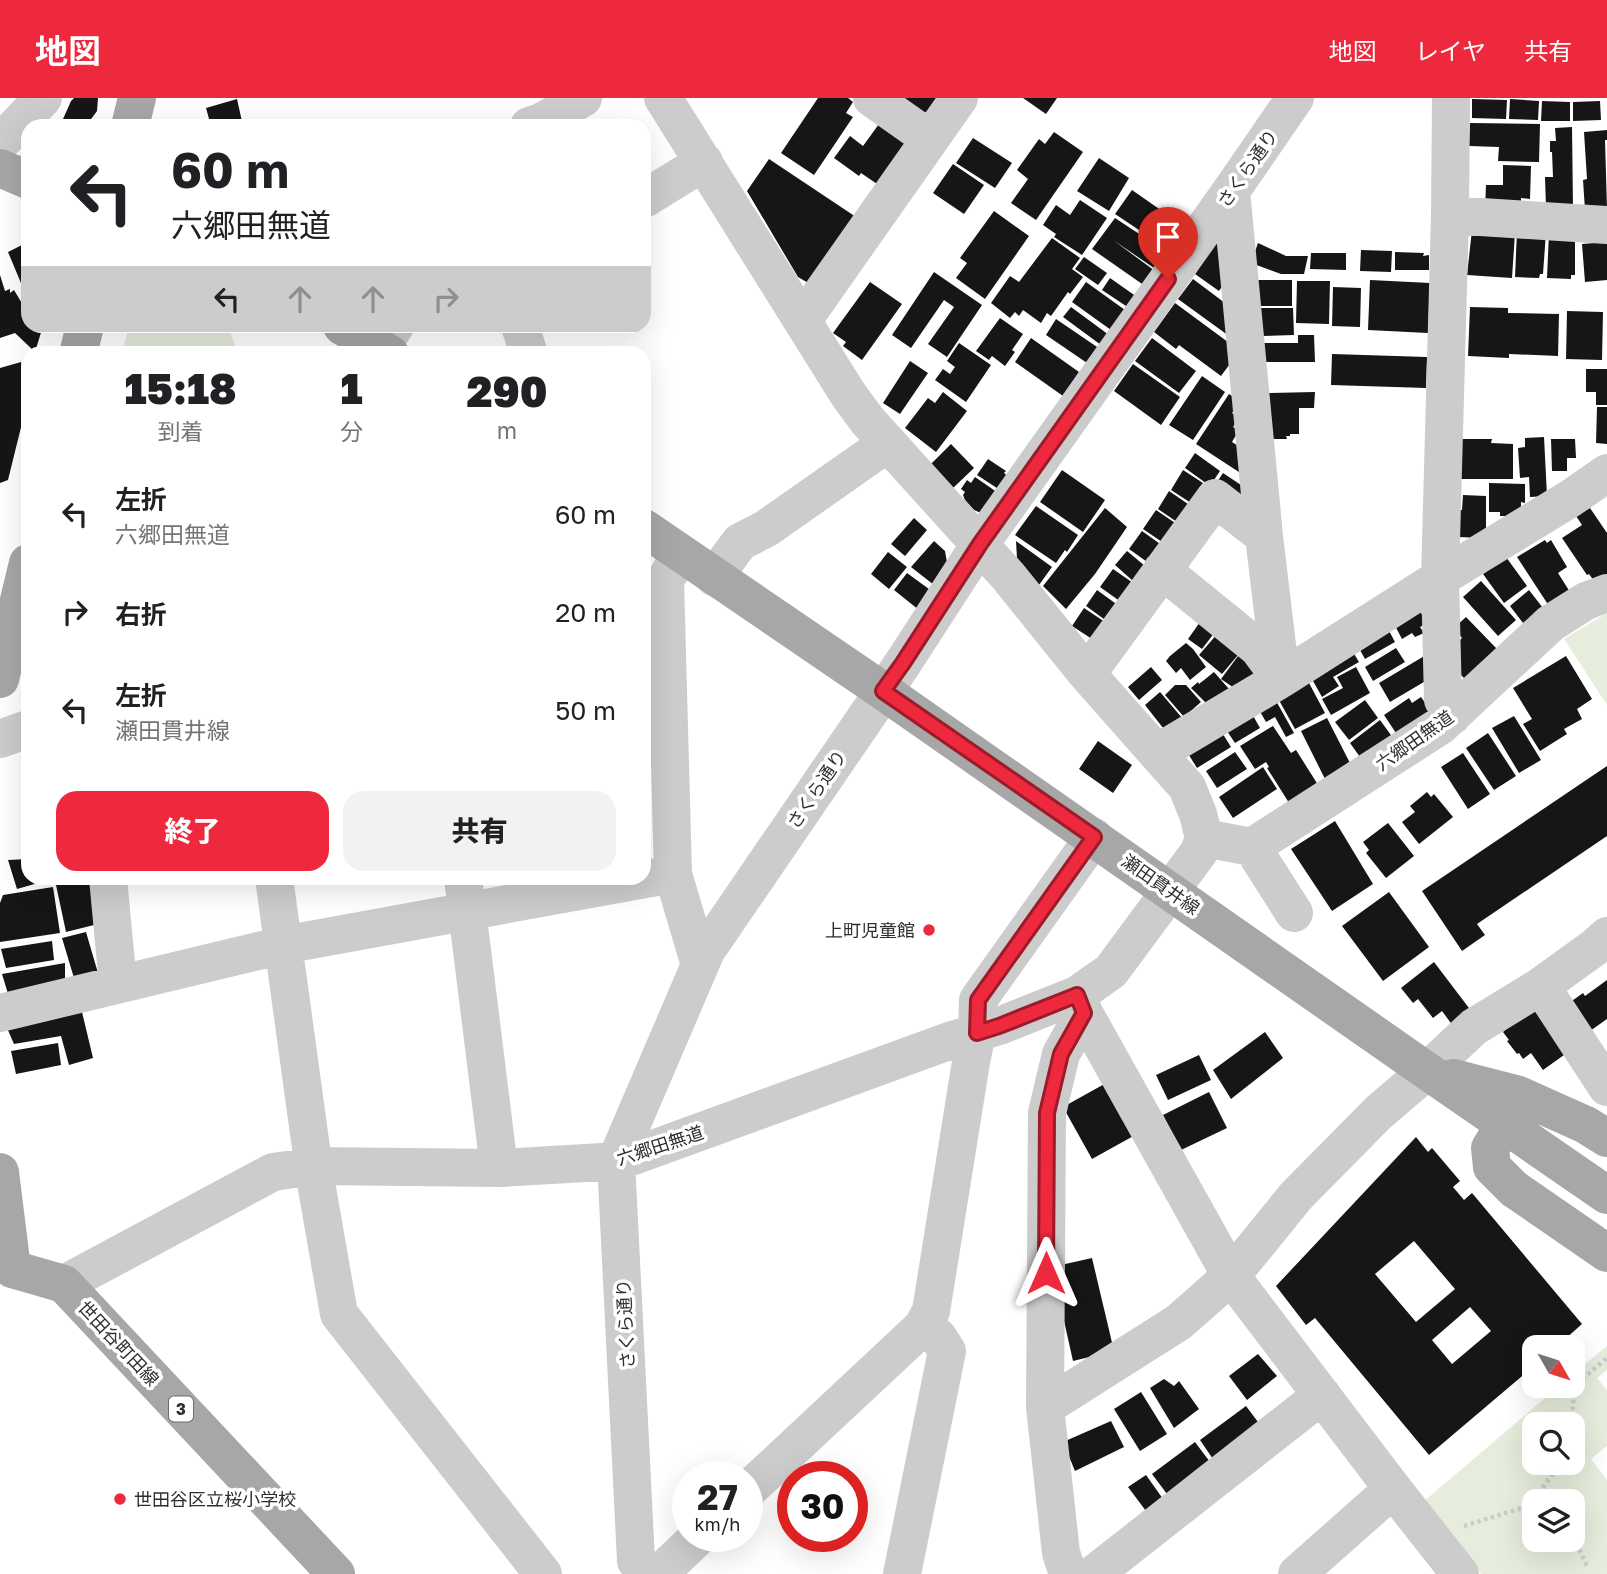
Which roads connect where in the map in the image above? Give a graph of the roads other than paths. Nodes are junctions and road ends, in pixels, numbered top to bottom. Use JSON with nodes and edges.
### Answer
{"nodes":[{"id":1,"x":43,"y":98,"type":"edge"},
{"id":2,"x":137,"y":98,"type":"edge"},
{"id":3,"x":583,"y":98,"type":"edge"},
{"id":4,"x":663,"y":98,"type":"edge"},
{"id":5,"x":872,"y":98,"type":"edge"},
{"id":6,"x":959,"y":98,"type":"edge"},
{"id":7,"x":1295,"y":98,"type":"edge"},
{"id":8,"x":1451,"y":98,"type":"edge"},
{"id":9,"x":23,"y":119,"type":"edge"},
{"id":10,"x":132,"y":119,"type":"edge"},
{"id":11,"x":546,"y":119,"type":"edge"},
{"id":12,"x":21,"y":121,"type":"edge"},
{"id":13,"x":930,"y":139,"type":"junction"},
{"id":14,"x":0,"y":143,"type":"edge"},
{"id":15,"x":704,"y":162,"type":"junction"},
{"id":16,"x":0,"y":168,"type":"edge"},
{"id":17,"x":21,"y":177,"type":"edge"},
{"id":18,"x":1231,"y":191,"type":"junction"},
{"id":19,"x":651,"y":195,"type":"edge"},
{"id":20,"x":1450,"y":215,"type":"junction"},
{"id":21,"x":1607,"y":225,"type":"edge"},
{"id":22,"x":803,"y":320,"type":"junction"},
{"id":23,"x":362,"y":333,"type":"edge"},
{"id":24,"x":388,"y":342,"type":"edge"},
{"id":25,"x":888,"y":443,"type":"junction"},
{"id":26,"x":1607,"y":473,"type":"edge"},
{"id":27,"x":651,"y":533,"type":"edge"},
{"id":28,"x":1264,"y":536,"type":"junction"},
{"id":29,"x":980,"y":544,"type":"junction"},
{"id":30,"x":681,"y":554,"type":"junction"},
{"id":31,"x":1162,"y":570,"type":"junction"},
{"id":32,"x":714,"y":577,"type":"junction"},
{"id":33,"x":1440,"y":578,"type":"junction"},
{"id":34,"x":21,"y":592,"type":"edge"},
{"id":35,"x":1607,"y":593,"type":"edge"},
{"id":36,"x":1087,"y":674,"type":"junction"},
{"id":37,"x":0,"y":679,"type":"edge"},
{"id":38,"x":1281,"y":679,"type":"junction"},
{"id":39,"x":883,"y":691,"type":"junction"},
{"id":40,"x":1452,"y":716,"type":"junction"},
{"id":41,"x":21,"y":732,"type":"edge"},
{"id":42,"x":0,"y":740,"type":"edge"},
{"id":43,"x":1157,"y":753,"type":"junction"},
{"id":44,"x":1094,"y":837,"type":"junction"},
{"id":45,"x":1204,"y":838,"type":"junction"},
{"id":46,"x":1252,"y":848,"type":"junction"},
{"id":47,"x":673,"y":874,"type":"junction"},
{"id":48,"x":651,"y":876,"type":"edge"},
{"id":49,"x":109,"y":885,"type":"edge"},
{"id":50,"x":275,"y":885,"type":"edge"},
{"id":51,"x":564,"y":885,"type":"edge"},
{"id":52,"x":1170,"y":890,"type":"junction"},
{"id":53,"x":465,"y":895,"type":"edge"},
{"id":54,"x":1294,"y":913,"type":"dead end"},
{"id":55,"x":1607,"y":936,"type":"edge"},
{"id":56,"x":283,"y":945,"type":"junction"},
{"id":57,"x":700,"y":965,"type":"junction"},
{"id":58,"x":118,"y":984,"type":"junction"},
{"id":59,"x":1541,"y":986,"type":"junction"},
{"id":60,"x":1080,"y":1004,"type":"junction"},
{"id":61,"x":0,"y":1013,"type":"edge"},
{"id":62,"x":977,"y":1033,"type":"junction"},
{"id":63,"x":1427,"y":1071,"type":"junction"},
{"id":64,"x":1607,"y":1087,"type":"edge"},
{"id":65,"x":1505,"y":1124,"type":"junction"},
{"id":66,"x":1607,"y":1138,"type":"edge"},
{"id":67,"x":616,"y":1161,"type":"junction"},
{"id":68,"x":314,"y":1167,"type":"junction"},
{"id":69,"x":499,"y":1168,"type":"junction"},
{"id":70,"x":0,"y":1172,"type":"edge"},
{"id":71,"x":1607,"y":1195,"type":"edge"},
{"id":72,"x":1607,"y":1253,"type":"edge"},
{"id":73,"x":6,"y":1272,"type":"edge"},
{"id":74,"x":1231,"y":1276,"type":"junction"},
{"id":75,"x":64,"y":1284,"type":"junction"},
{"id":76,"x":923,"y":1326,"type":"junction"},
{"id":77,"x":1322,"y":1395,"type":"junction"},
{"id":78,"x":1045,"y":1407,"type":"junction"},
{"id":79,"x":763,"y":1476,"type":"edge"},
{"id":80,"x":1393,"y":1489,"type":"junction"},
{"id":81,"x":682,"y":1552,"type":"edge"},
{"id":82,"x":335,"y":1574,"type":"edge"},
{"id":83,"x":543,"y":1574,"type":"edge"},
{"id":84,"x":646,"y":1574,"type":"edge"},
{"id":85,"x":659,"y":1574,"type":"edge"},
{"id":86,"x":902,"y":1574,"type":"edge"},
{"id":87,"x":1068,"y":1574,"type":"edge"},
{"id":88,"x":1094,"y":1574,"type":"edge"},
{"id":89,"x":1297,"y":1574,"type":"edge"},
{"id":90,"x":1460,"y":1574,"type":"edge"}],
"edges":[{"from":1,"to":9,"type":"street"},
{"from":2,"to":10,"type":"main road"},
{"from":3,"to":11,"type":"street"},
{"from":4,"to":15,"type":"street"},
{"from":5,"to":13,"type":"street"},
{"from":6,"to":13,"type":"street"},
{"from":7,"to":18,"type":"street","name":"さくら通り"},
{"from":8,"to":20,"type":"street"},
{"from":12,"to":14,"type":"street"},
{"from":13,"to":22,"type":"street"},
{"from":15,"to":19,"type":"street"},
{"from":15,"to":22,"type":"street"},
{"from":16,"to":17,"type":"main road"},
{"from":18,"to":28,"type":"street"},
{"from":18,"to":29,"type":"street","name":"さくら通り"},
{"from":20,"to":21,"type":"street"},
{"from":20,"to":33,"type":"street"},
{"from":22,"to":25,"type":"street"},
{"from":23,"to":24,"type":"main road"},
{"from":25,"to":29,"type":"street"},
{"from":25,"to":32,"type":"street"},
{"from":26,"to":33,"type":"street"},
{"from":27,"to":30,"type":"main road","name":"瀬田貫井線"},
{"from":28,"to":31,"type":"street"},
{"from":28,"to":38,"type":"street"},
{"from":29,"to":36,"type":"street"},
{"from":29,"to":39,"type":"street","name":"さくら通り"},
{"from":30,"to":32,"type":"main road","name":"瀬田貫井線"},
{"from":30,"to":47,"type":"street"},
{"from":31,"to":36,"type":"street"},
{"from":31,"to":38,"type":"street"},
{"from":32,"to":39,"type":"main road","name":"瀬田貫井線"},
{"from":33,"to":38,"type":"street"},
{"from":33,"to":40,"type":"street"},
{"from":34,"to":37,"type":"main road"},
{"from":35,"to":40,"type":"street","name":"六郷田無道"},
{"from":36,"to":43,"type":"street"},
{"from":38,"to":43,"type":"street"},
{"from":39,"to":44,"type":"main road","name":"瀬田貫井線"},
{"from":39,"to":57,"type":"street","name":"さくら通り"},
{"from":40,"to":46,"type":"street","name":"六郷田無道"},
{"from":41,"to":42,"type":"street"},
{"from":43,"to":45,"type":"street"},
{"from":44,"to":52,"type":"main road","name":"瀬田貫井線"},
{"from":44,"to":62,"type":"street"},
{"from":45,"to":46,"type":"street"},
{"from":45,"to":52,"type":"street","name":"六郷田無道"},
{"from":46,"to":54,"type":"street"},
{"from":47,"to":48,"type":"street"},
{"from":47,"to":57,"type":"street"},
{"from":49,"to":58,"type":"street"},
{"from":50,"to":56,"type":"street"},
{"from":51,"to":53,"type":"street"},
{"from":52,"to":60,"type":"street","name":"六郷田無道"},
{"from":52,"to":63,"type":"main road","name":"瀬田貫井線"},
{"from":53,"to":56,"type":"street"},
{"from":53,"to":69,"type":"street"},
{"from":55,"to":59,"type":"street"},
{"from":56,"to":58,"type":"street"},
{"from":56,"to":68,"type":"street"},
{"from":57,"to":67,"type":"street","name":"さくら通り"},
{"from":58,"to":61,"type":"street"},
{"from":59,"to":63,"type":"street"},
{"from":59,"to":64,"type":"street"},
{"from":60,"to":62,"type":"street","name":"六郷田無道"},
{"from":60,"to":74,"type":"street"},
{"from":60,"to":78,"type":"street"},
{"from":62,"to":67,"type":"street","name":"六郷田無道"},
{"from":62,"to":76,"type":"street"},
{"from":63,"to":65,"type":"main road","name":"瀬田貫井線"},
{"from":63,"to":66,"type":"main road"},
{"from":63,"to":74,"type":"street"},
{"from":65,"to":71,"type":"main road","name":"瀬田貫井線"},
{"from":65,"to":72,"type":"main road"},
{"from":67,"to":69,"type":"street","name":"六郷田無道"},
{"from":67,"to":84,"type":"street","name":"さくら通り"},
{"from":68,"to":69,"type":"street","name":"六郷田無道"},
{"from":68,"to":75,"type":"street","name":"六郷田無道"},
{"from":68,"to":83,"type":"street"},
{"from":70,"to":73,"type":"main road"},
{"from":73,"to":75,"type":"main road"},
{"from":74,"to":77,"type":"street"},
{"from":74,"to":78,"type":"street"},
{"from":75,"to":82,"type":"main road","name":"世田谷町田線","number":"3"},
{"from":76,"to":79,"type":"street"},
{"from":76,"to":86,"type":"street"},
{"from":77,"to":80,"type":"street"},
{"from":77,"to":88,"type":"street"},
{"from":78,"to":87,"type":"street"},
{"from":80,"to":89,"type":"street"},
{"from":80,"to":90,"type":"street"},
{"from":81,"to":85,"type":"street"}]}
